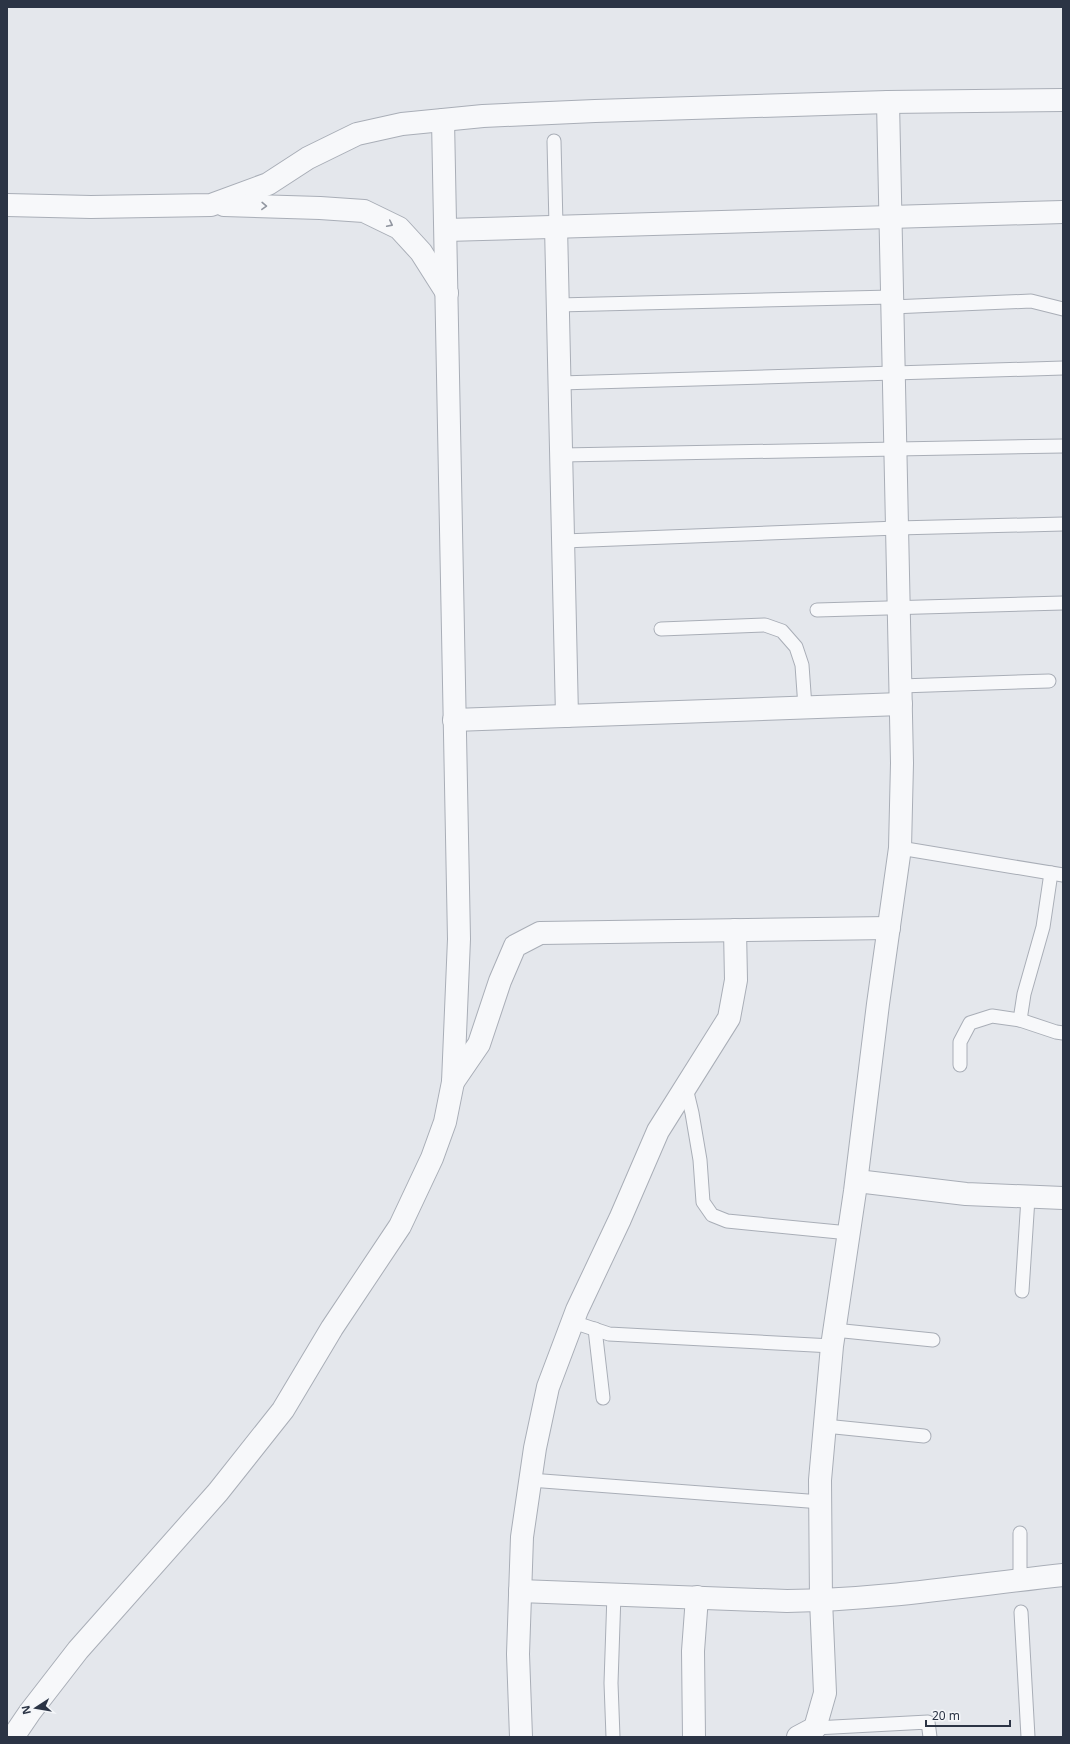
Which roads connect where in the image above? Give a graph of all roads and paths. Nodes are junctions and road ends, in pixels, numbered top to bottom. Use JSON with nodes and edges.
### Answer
{"nodes":[{"id":1,"x":1063,"y":100,"type":"edge"},
{"id":2,"x":888,"y":102,"type":"junction"},
{"id":3,"x":443,"y":120,"type":"junction"},
{"id":4,"x":554,"y":141,"type":"dead end"},
{"id":5,"x":7,"y":205,"type":"edge"},
{"id":6,"x":211,"y":205,"type":"junction"},
{"id":7,"x":1063,"y":212,"type":"edge"},
{"id":8,"x":890,"y":217,"type":"junction"},
{"id":9,"x":556,"y":226,"type":"junction"},
{"id":10,"x":446,"y":230,"type":"junction"},
{"id":11,"x":447,"y":293,"type":"junction"},
{"id":12,"x":892,"y":302,"type":"junction"},
{"id":13,"x":558,"y":305,"type":"junction"},
{"id":14,"x":1063,"y":309,"type":"edge"},
{"id":15,"x":1063,"y":368,"type":"edge"},
{"id":16,"x":894,"y":373,"type":"junction"},
{"id":17,"x":560,"y":383,"type":"junction"},
{"id":18,"x":1063,"y":446,"type":"edge"},
{"id":19,"x":895,"y":449,"type":"junction"},
{"id":20,"x":562,"y":455,"type":"junction"},
{"id":21,"x":1063,"y":524,"type":"edge"},
{"id":22,"x":897,"y":528,"type":"junction"},
{"id":23,"x":564,"y":541,"type":"junction"},
{"id":24,"x":1063,"y":603,"type":"edge"},
{"id":25,"x":899,"y":608,"type":"junction"},
{"id":26,"x":817,"y":610,"type":"dead end"},
{"id":27,"x":661,"y":629,"type":"dead end"},
{"id":28,"x":1049,"y":681,"type":"dead end"},
{"id":29,"x":901,"y":695,"type":"junction"},
{"id":30,"x":805,"y":707,"type":"junction"},
{"id":31,"x":567,"y":716,"type":"junction"},
{"id":32,"x":454,"y":720,"type":"junction"},
{"id":33,"x":900,"y":848,"type":"junction"},
{"id":34,"x":1057,"y":874,"type":"edge"},
{"id":35,"x":889,"y":928,"type":"junction"},
{"id":36,"x":736,"y":930,"type":"junction"},
{"id":37,"x":1020,"y":1020,"type":"junction"},
{"id":38,"x":1063,"y":1033,"type":"edge"},
{"id":39,"x":960,"y":1066,"type":"dead end"},
{"id":40,"x":453,"y":1082,"type":"junction"},
{"id":41,"x":686,"y":1088,"type":"junction"},
{"id":42,"x":857,"y":1182,"type":"junction"},
{"id":43,"x":1028,"y":1198,"type":"junction"},
{"id":44,"x":1063,"y":1198,"type":"edge"},
{"id":45,"x":849,"y":1233,"type":"junction"},
{"id":46,"x":1022,"y":1291,"type":"dead end"},
{"id":47,"x":573,"y":1322,"type":"junction"},
{"id":48,"x":595,"y":1329,"type":"junction"},
{"id":49,"x":833,"y":1338,"type":"junction"},
{"id":50,"x":933,"y":1340,"type":"dead end"},
{"id":51,"x":603,"y":1398,"type":"dead end"},
{"id":52,"x":825,"y":1426,"type":"junction"},
{"id":53,"x":924,"y":1436,"type":"dead end"},
{"id":54,"x":530,"y":1480,"type":"junction"},
{"id":55,"x":821,"y":1502,"type":"junction"},
{"id":56,"x":1020,"y":1533,"type":"dead end"},
{"id":57,"x":1063,"y":1575,"type":"edge"},
{"id":58,"x":1020,"y":1580,"type":"junction"},
{"id":59,"x":520,"y":1590,"type":"junction"},
{"id":60,"x":614,"y":1594,"type":"junction"},
{"id":61,"x":698,"y":1596,"type":"junction"},
{"id":62,"x":821,"y":1600,"type":"junction"},
{"id":63,"x":1021,"y":1612,"type":"dead end"},
{"id":64,"x":806,"y":1733,"type":"edge"},
{"id":65,"x":13,"y":1737,"type":"edge"},
{"id":66,"x":521,"y":1737,"type":"edge"},
{"id":67,"x":613,"y":1737,"type":"edge"},
{"id":68,"x":694,"y":1737,"type":"edge"},
{"id":69,"x":930,"y":1737,"type":"edge"},
{"id":70,"x":1028,"y":1737,"type":"edge"}],
"edges":[{"from":1,"to":2,"type":"street"},
{"from":2,"to":3,"type":"street"},
{"from":2,"to":8,"type":"street"},
{"from":3,"to":6,"type":"street"},
{"from":3,"to":10,"type":"street"},
{"from":4,"to":9,"type":"lane"},
{"from":5,"to":6,"type":"street"},
{"from":6,"to":11,"type":"street","one_way":true},
{"from":7,"to":8,"type":"street"},
{"from":8,"to":9,"type":"street"},
{"from":8,"to":12,"type":"street"},
{"from":9,"to":10,"type":"street"},
{"from":9,"to":13,"type":"street"},
{"from":10,"to":11,"type":"street"},
{"from":11,"to":32,"type":"street"},
{"from":12,"to":13,"type":"lane"},
{"from":12,"to":14,"type":"lane"},
{"from":12,"to":16,"type":"street"},
{"from":13,"to":17,"type":"street"},
{"from":15,"to":16,"type":"lane"},
{"from":16,"to":17,"type":"lane"},
{"from":16,"to":19,"type":"street"},
{"from":17,"to":20,"type":"street"},
{"from":18,"to":19,"type":"lane"},
{"from":19,"to":20,"type":"lane"},
{"from":19,"to":22,"type":"street"},
{"from":20,"to":23,"type":"street"},
{"from":21,"to":22,"type":"lane"},
{"from":22,"to":23,"type":"lane"},
{"from":22,"to":25,"type":"street"},
{"from":23,"to":31,"type":"street"},
{"from":24,"to":25,"type":"lane"},
{"from":25,"to":26,"type":"lane"},
{"from":25,"to":29,"type":"street"},
{"from":27,"to":30,"type":"lane"},
{"from":28,"to":29,"type":"lane"},
{"from":29,"to":30,"type":"street"},
{"from":29,"to":33,"type":"street"},
{"from":30,"to":31,"type":"street"},
{"from":31,"to":32,"type":"street"},
{"from":32,"to":40,"type":"street"},
{"from":33,"to":34,"type":"lane"},
{"from":33,"to":35,"type":"street"},
{"from":34,"to":37,"type":"lane"},
{"from":35,"to":36,"type":"street"},
{"from":35,"to":42,"type":"street"},
{"from":36,"to":40,"type":"street"},
{"from":36,"to":41,"type":"street"},
{"from":37,"to":38,"type":"lane"},
{"from":37,"to":39,"type":"lane"},
{"from":40,"to":65,"type":"street"},
{"from":41,"to":45,"type":"lane"},
{"from":41,"to":47,"type":"street"},
{"from":42,"to":43,"type":"street"},
{"from":42,"to":45,"type":"street"},
{"from":43,"to":44,"type":"street"},
{"from":43,"to":46,"type":"lane"},
{"from":45,"to":49,"type":"street"},
{"from":47,"to":48,"type":"lane"},
{"from":47,"to":54,"type":"street"},
{"from":48,"to":49,"type":"lane"},
{"from":48,"to":51,"type":"lane"},
{"from":49,"to":50,"type":"lane"},
{"from":49,"to":52,"type":"street"},
{"from":52,"to":53,"type":"lane"},
{"from":52,"to":55,"type":"street"},
{"from":54,"to":55,"type":"lane"},
{"from":54,"to":59,"type":"street"},
{"from":55,"to":62,"type":"street"},
{"from":56,"to":58,"type":"lane"},
{"from":57,"to":58,"type":"street"},
{"from":58,"to":62,"type":"street"},
{"from":59,"to":60,"type":"street"},
{"from":59,"to":66,"type":"street"},
{"from":60,"to":61,"type":"street"},
{"from":60,"to":67,"type":"lane"},
{"from":61,"to":62,"type":"street"},
{"from":61,"to":68,"type":"street"},
{"from":62,"to":64,"type":"street"},
{"from":63,"to":70,"type":"lane"},
{"from":64,"to":69,"type":"lane"}]}
